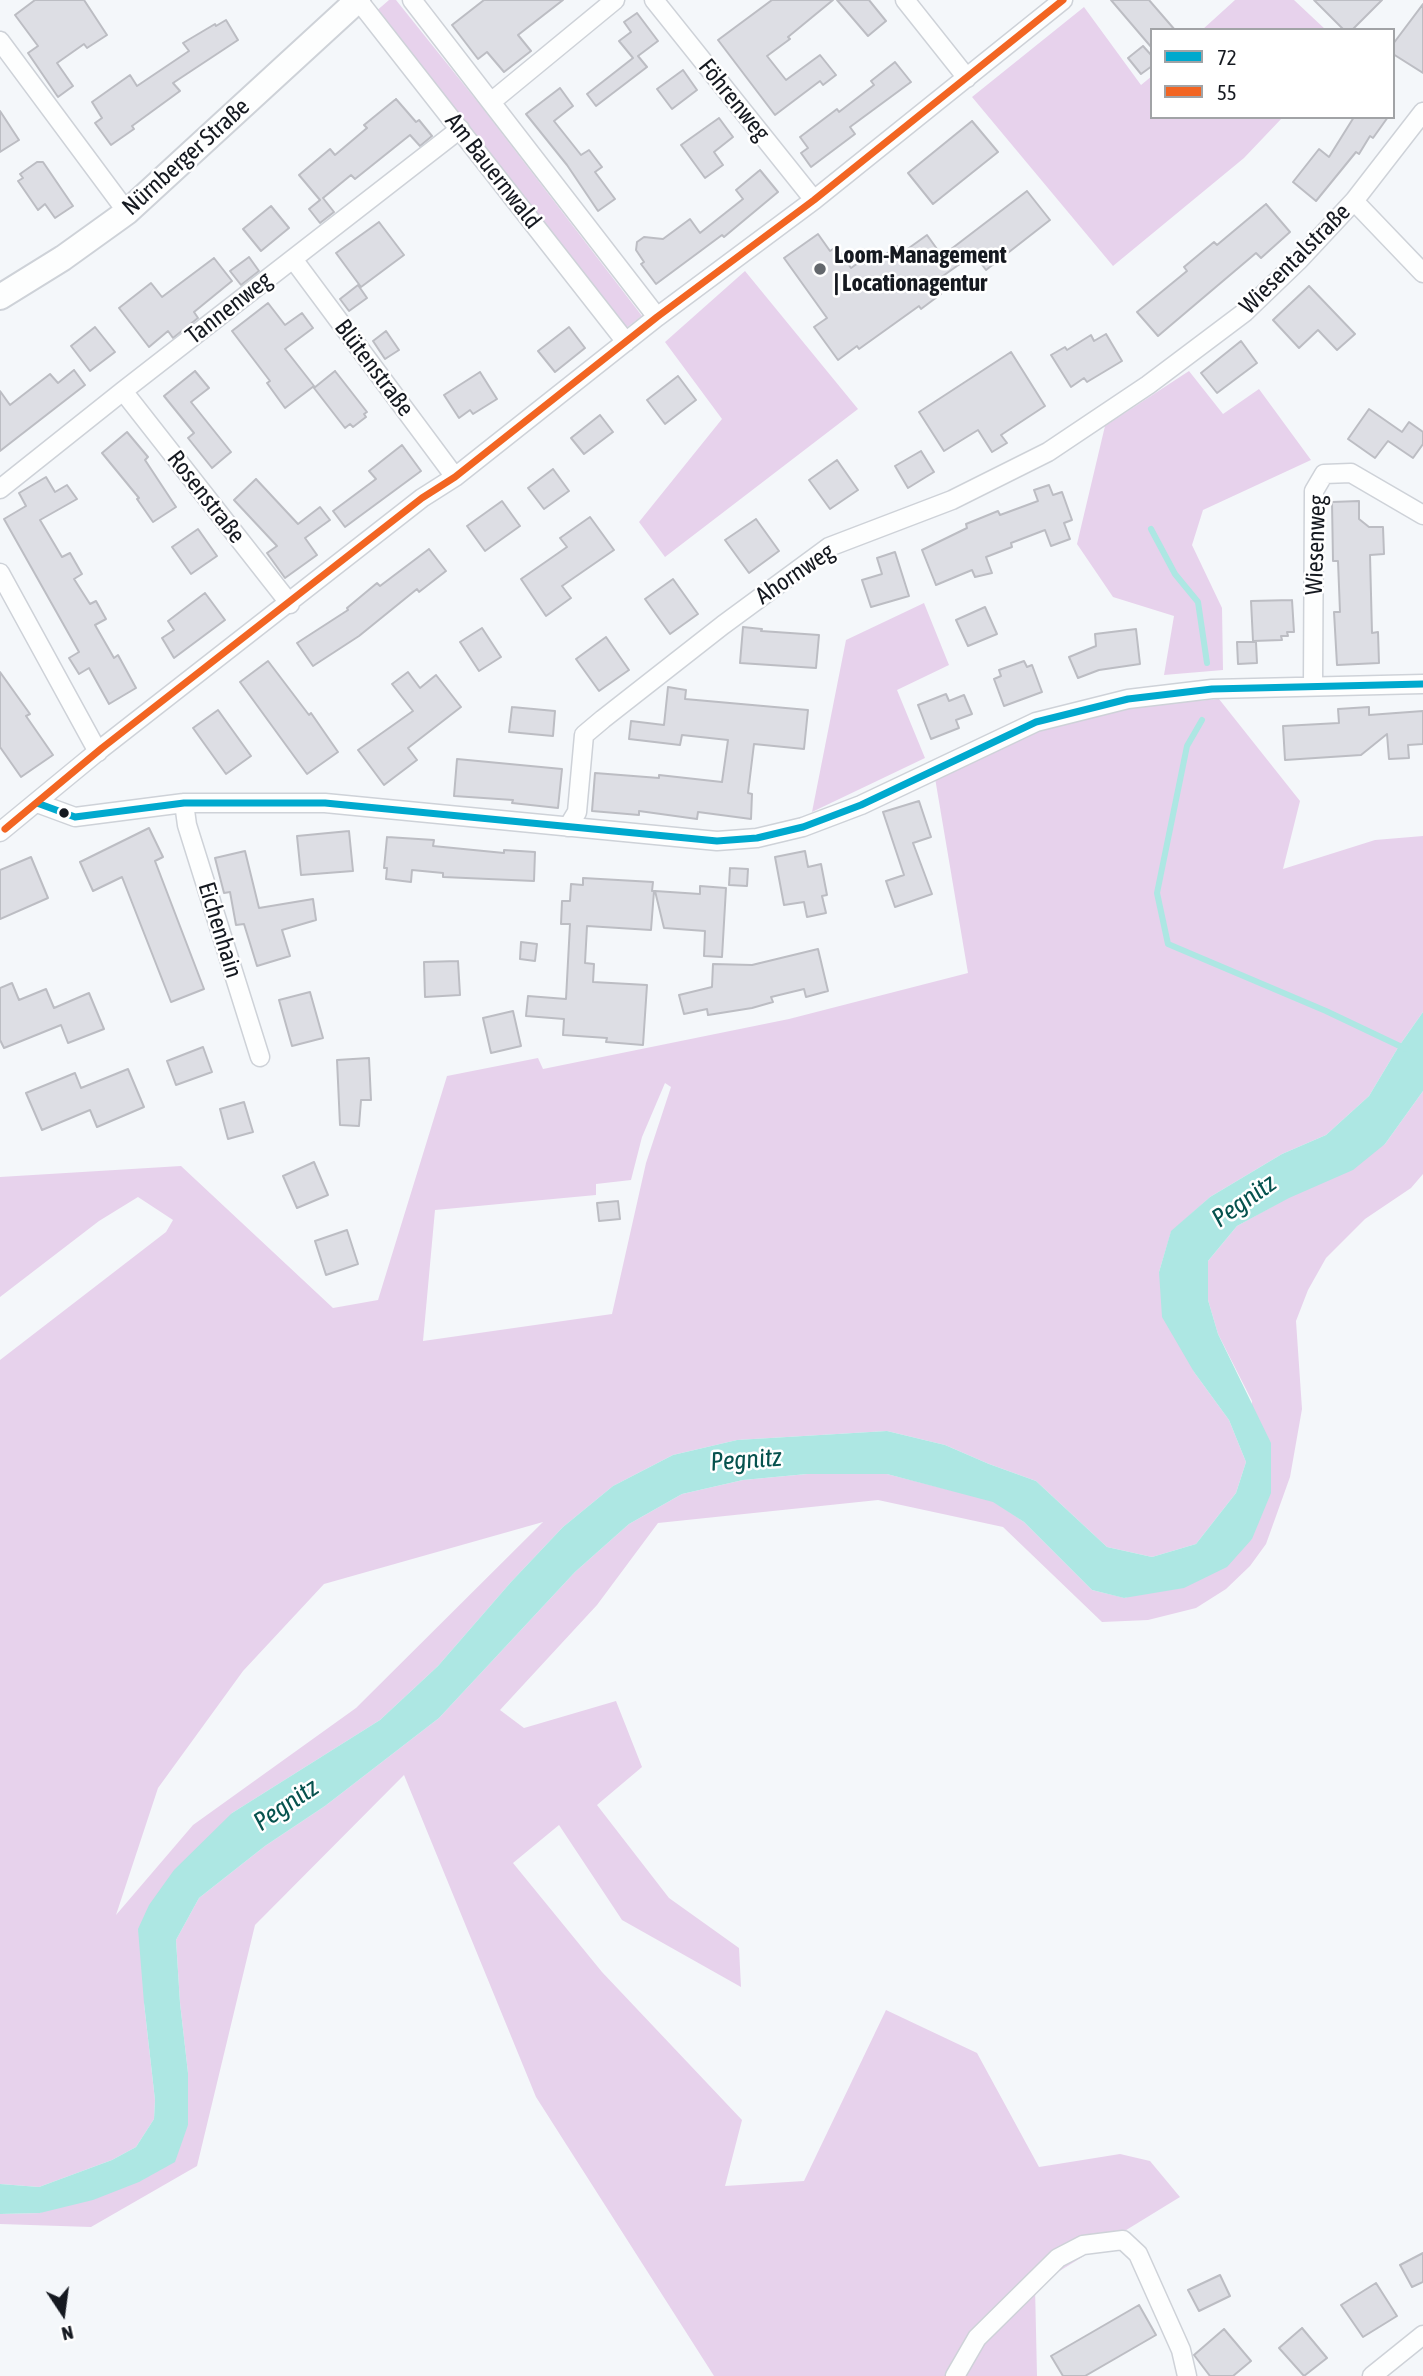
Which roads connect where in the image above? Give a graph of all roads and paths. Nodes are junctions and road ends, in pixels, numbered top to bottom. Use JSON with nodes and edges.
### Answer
{"nodes":[{"id":1,"x":358,"y":0,"type":"edge"},
{"id":2,"x":412,"y":0,"type":"edge"},
{"id":3,"x":615,"y":0,"type":"edge"},
{"id":4,"x":654,"y":0,"type":"edge"},
{"id":5,"x":905,"y":0,"type":"edge"},
{"id":6,"x":1063,"y":0,"type":"edge"},
{"id":7,"x":0,"y":41,"type":"edge"},
{"id":8,"x":967,"y":78,"type":"junction"},
{"id":9,"x":491,"y":102,"type":"junction"},
{"id":10,"x":1423,"y":112,"type":"edge"},
{"id":11,"x":460,"y":129,"type":"junction"},
{"id":12,"x":814,"y":200,"type":"junction"},
{"id":13,"x":1354,"y":201,"type":"junction"},
{"id":14,"x":127,"y":212,"type":"junction"},
{"id":15,"x":293,"y":259,"type":"junction"},
{"id":16,"x":1423,"y":273,"type":"edge"},
{"id":17,"x":0,"y":297,"type":"edge"},
{"id":18,"x":657,"y":317,"type":"junction"},
{"id":19,"x":626,"y":342,"type":"junction"},
{"id":20,"x":1147,"y":385,"type":"joint"},
{"id":21,"x":123,"y":391,"type":"junction"},
{"id":22,"x":454,"y":477,"type":"junction"},
{"id":23,"x":0,"y":489,"type":"edge"},
{"id":24,"x":1423,"y":515,"type":"edge"},
{"id":25,"x":0,"y":573,"type":"edge"},
{"id":26,"x":290,"y":604,"type":"junction"},
{"id":27,"x":1423,"y":684,"type":"edge"},
{"id":28,"x":1313,"y":686,"type":"junction"},
{"id":29,"x":98,"y":752,"type":"junction"},
{"id":30,"x":37,"y":803,"type":"junction"},
{"id":31,"x":184,"y":803,"type":"junction"},
{"id":32,"x":568,"y":827,"type":"junction"},
{"id":33,"x":0,"y":832,"type":"edge"},
{"id":34,"x":260,"y":1057,"type":"dead end"},
{"id":35,"x":1423,"y":2335,"type":"edge"},
{"id":36,"x":955,"y":2376,"type":"edge"},
{"id":37,"x":1187,"y":2376,"type":"edge"},
{"id":38,"x":1372,"y":2376,"type":"edge"}],
"edges":[{"from":1,"to":11,"type":"street","name":"Am Bauernwald"},
{"from":1,"to":14,"type":"main road","name":"Nürnberger Straße"},
{"from":2,"to":9,"type":"street","name":"Am Bauernwald"},
{"from":3,"to":9,"type":"street"},
{"from":4,"to":12,"type":"street","name":"Föhrenweg"},
{"from":5,"to":8,"type":"street"},
{"from":6,"to":8,"type":"street"},
{"from":7,"to":14,"type":"street"},
{"from":8,"to":12,"type":"street"},
{"from":9,"to":18,"type":"street","name":"Am Bauernwald"},
{"from":10,"to":13,"type":"street","name":"Wiesentalstraße"},
{"from":11,"to":15,"type":"street","name":"Tannenweg"},
{"from":11,"to":19,"type":"street","name":"Am Bauernwald"},
{"from":12,"to":18,"type":"street"},
{"from":13,"to":16,"type":"street"},
{"from":13,"to":20,"type":"street","name":"Wiesentalstraße"},
{"from":14,"to":17,"type":"main road","name":"Nürnberger Straße"},
{"from":15,"to":21,"type":"street","name":"Tannenweg"},
{"from":15,"to":22,"type":"street","name":"Blütenstraße"},
{"from":18,"to":19,"type":"street"},
{"from":19,"to":22,"type":"street"},
{"from":20,"to":32,"type":"street","name":"Ahornweg"},
{"from":21,"to":23,"type":"street","name":"Tannenweg"},
{"from":21,"to":26,"type":"street","name":"Rosenstraße"},
{"from":22,"to":26,"type":"street"},
{"from":24,"to":28,"type":"street","name":"Wiesenweg"},
{"from":25,"to":29,"type":"street"},
{"from":26,"to":29,"type":"street"},
{"from":27,"to":28,"type":"street"},
{"from":28,"to":32,"type":"street"},
{"from":29,"to":30,"type":"street"},
{"from":30,"to":31,"type":"street"},
{"from":30,"to":33,"type":"street"},
{"from":31,"to":32,"type":"street"},
{"from":31,"to":34,"type":"street","name":"Eichenhain"},
{"from":35,"to":38,"type":"street"},
{"from":36,"to":37,"type":"street"}]}
